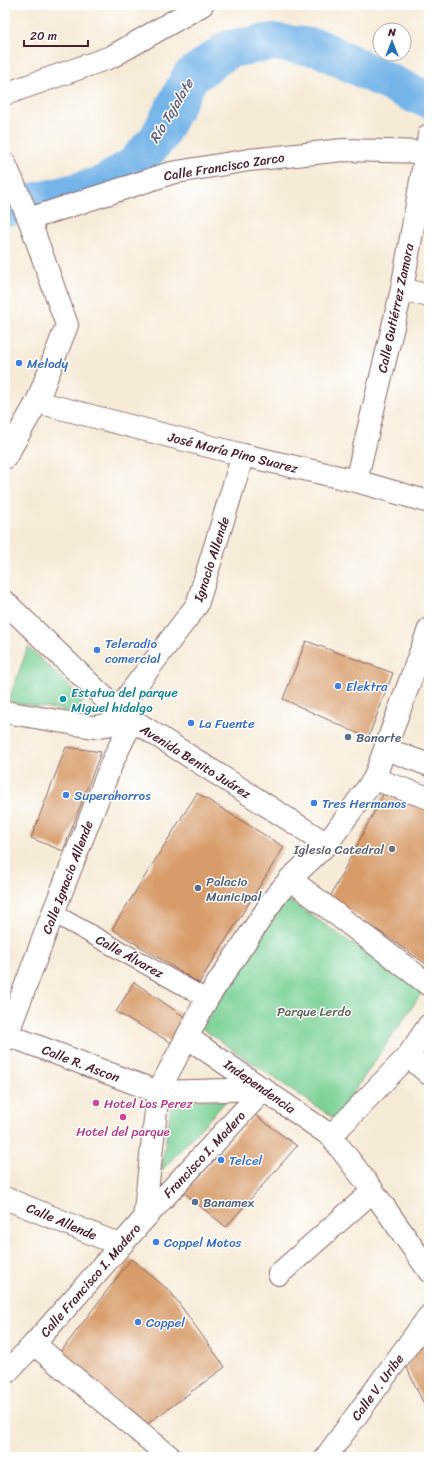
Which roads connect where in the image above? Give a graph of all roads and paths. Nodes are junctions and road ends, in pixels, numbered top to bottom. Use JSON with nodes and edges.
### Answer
{"nodes":[{"id":1,"x":202,"y":5,"type":"edge"},
{"id":2,"x":5,"y":94,"type":"edge"},
{"id":3,"x":427,"y":143,"type":"edge"},
{"id":4,"x":6,"y":168,"type":"edge"},
{"id":5,"x":26,"y":213,"type":"junction"},
{"id":6,"x":402,"y":289,"type":"junction"},
{"id":7,"x":429,"y":296,"type":"edge"},
{"id":8,"x":37,"y":402,"type":"junction"},
{"id":9,"x":243,"y":455,"type":"junction"},
{"id":10,"x":5,"y":458,"type":"edge"},
{"id":11,"x":356,"y":481,"type":"junction"},
{"id":12,"x":429,"y":502,"type":"edge"},
{"id":13,"x":5,"y":602,"type":"edge"},
{"id":14,"x":429,"y":629,"type":"edge"},
{"id":15,"x":5,"y":712,"type":"edge"},
{"id":16,"x":124,"y":715,"type":"junction"},
{"id":17,"x":386,"y":749,"type":"junction"},
{"id":18,"x":429,"y":765,"type":"edge"},
{"id":19,"x":374,"y":779,"type":"junction"},
{"id":20,"x":429,"y":798,"type":"edge"},
{"id":21,"x":327,"y":844,"type":"junction"},
{"id":22,"x":290,"y":879,"type":"junction"},
{"id":23,"x":53,"y":913,"type":"junction"},
{"id":24,"x":429,"y":985,"type":"edge"},
{"id":25,"x":207,"y":999,"type":"junction"},
{"id":26,"x":429,"y":1025,"type":"edge"},
{"id":27,"x":6,"y":1036,"type":"edge"},
{"id":28,"x":187,"y":1037,"type":"junction"},
{"id":29,"x":408,"y":1056,"type":"junction"},
{"id":30,"x":429,"y":1074,"type":"edge"},
{"id":31,"x":264,"y":1089,"type":"junction"},
{"id":32,"x":158,"y":1092,"type":"junction"},
{"id":33,"x":331,"y":1136,"type":"junction"},
{"id":34,"x":373,"y":1191,"type":"junction"},
{"id":35,"x":5,"y":1198,"type":"edge"},
{"id":36,"x":144,"y":1219,"type":"junction"},
{"id":37,"x":120,"y":1245,"type":"junction"},
{"id":38,"x":429,"y":1271,"type":"edge"},
{"id":39,"x":279,"y":1274,"type":"dead end"},
{"id":40,"x":429,"y":1316,"type":"edge"},
{"id":41,"x":34,"y":1344,"type":"junction"},
{"id":42,"x":5,"y":1374,"type":"edge"},
{"id":43,"x":170,"y":1457,"type":"edge"},
{"id":44,"x":326,"y":1457,"type":"edge"}],
"edges":[{"from":1,"to":2,"type":"street"},
{"from":3,"to":5,"type":"street","name":"Calle Francisco Zarco"},
{"from":3,"to":6,"type":"street","name":"Calle Gutiérrez Zamora"},
{"from":4,"to":5,"type":"street"},
{"from":5,"to":8,"type":"street"},
{"from":6,"to":7,"type":"street"},
{"from":6,"to":11,"type":"street","name":"Calle Gutiérrez Zamora"},
{"from":8,"to":9,"type":"street","name":"José María Pino Suarez"},
{"from":8,"to":10,"type":"street"},
{"from":9,"to":11,"type":"street","name":"José María Pino Suarez"},
{"from":9,"to":16,"type":"street","name":"Ignacio Allende"},
{"from":11,"to":12,"type":"street","name":"José María Pino Suarez"},
{"from":13,"to":16,"type":"street","name":"Avenida Benito Juárez"},
{"from":14,"to":17,"type":"street","name":"Calle Francisco I. Madero"},
{"from":15,"to":16,"type":"street"},
{"from":16,"to":21,"type":"street","name":"Avenida Benito Juárez"},
{"from":16,"to":23,"type":"street","name":"Calle Ignacio Allende"},
{"from":17,"to":18,"type":"street"},
{"from":17,"to":19,"type":"street","name":"Calle Francisco I. Madero"},
{"from":19,"to":20,"type":"street"},
{"from":19,"to":21,"type":"street","name":"Calle Francisco I. Madero"},
{"from":21,"to":22,"type":"street","name":"Calle Francisco I. Madero"},
{"from":22,"to":24,"type":"street"},
{"from":22,"to":25,"type":"street","name":"Calle Francisco I. Madero"},
{"from":23,"to":25,"type":"street","name":"Calle Álvarez"},
{"from":23,"to":27,"type":"street","name":"Calle Ignacio Allende"},
{"from":25,"to":28,"type":"street","name":"Calle Francisco I. Madero"},
{"from":26,"to":29,"type":"street"},
{"from":27,"to":32,"type":"street","name":"Calle R. Ascon"},
{"from":28,"to":31,"type":"street","name":"Independencia"},
{"from":28,"to":32,"type":"street","name":"Calle Francisco I. Madero"},
{"from":29,"to":30,"type":"street"},
{"from":29,"to":33,"type":"street"},
{"from":31,"to":32,"type":"street"},
{"from":31,"to":33,"type":"street","name":"Independencia"},
{"from":31,"to":36,"type":"street","name":"Francisco I. Madero"},
{"from":32,"to":36,"type":"street","name":"Calle Francisco I. Madero"},
{"from":33,"to":34,"type":"street","name":"Independencia"},
{"from":34,"to":38,"type":"street","name":"Independencia"},
{"from":34,"to":39,"type":"street"},
{"from":35,"to":37,"type":"street","name":"Calle Allende"},
{"from":36,"to":37,"type":"street","name":"Calle Francisco I. Madero"},
{"from":37,"to":41,"type":"street","name":"Calle Francisco I. Madero"},
{"from":40,"to":44,"type":"street","name":"Calle V. Uribe"},
{"from":41,"to":42,"type":"street","name":"Calle Francisco I. Madero"},
{"from":41,"to":43,"type":"street"}]}
